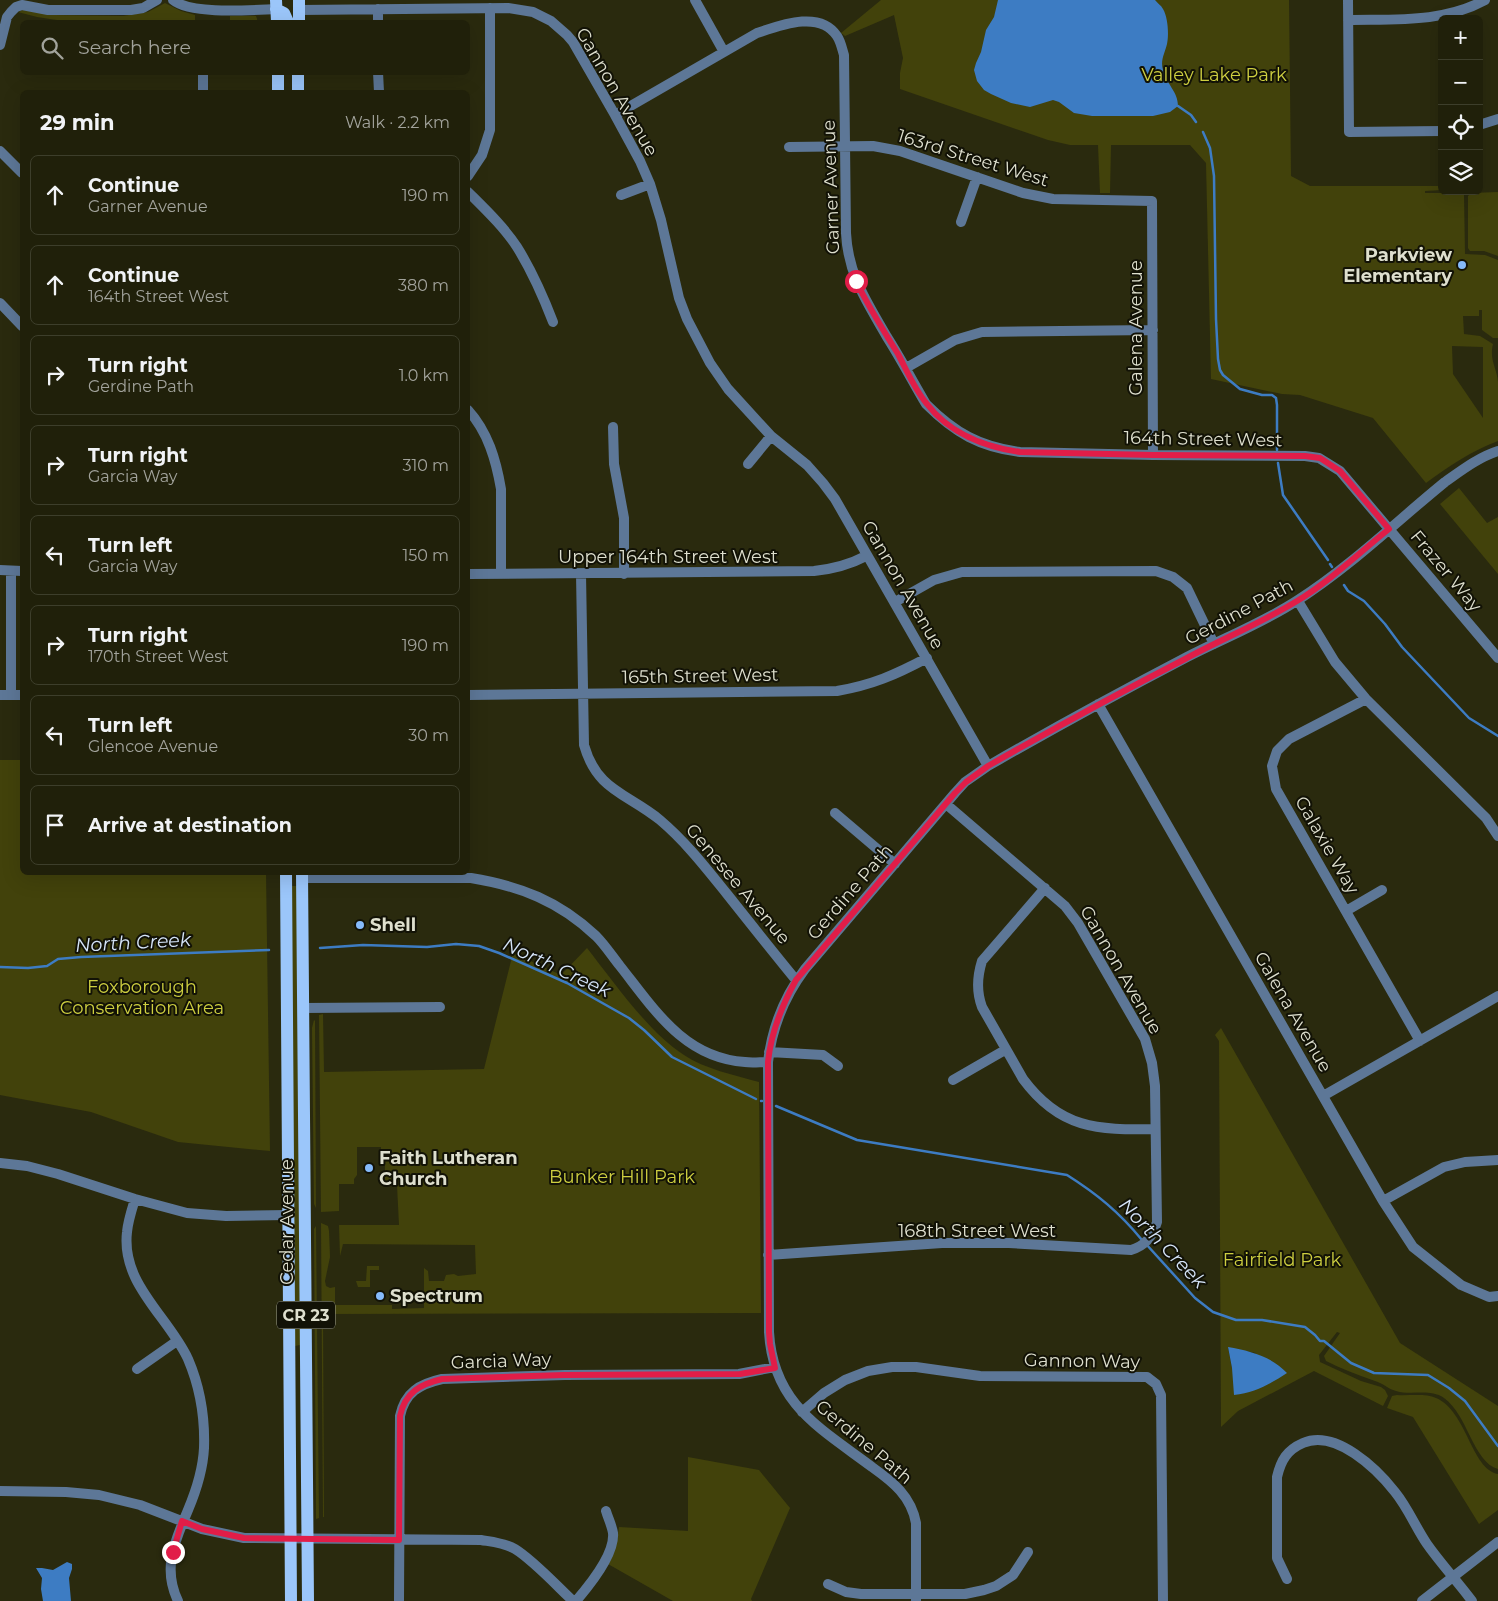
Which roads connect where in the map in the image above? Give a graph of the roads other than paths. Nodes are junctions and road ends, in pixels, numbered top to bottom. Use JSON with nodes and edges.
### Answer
{"nodes":[{"id":1,"x":157,"y":0,"type":"edge"},
{"id":2,"x":173,"y":0,"type":"edge"},
{"id":3,"x":289,"y":0,"type":"edge"},
{"id":4,"x":695,"y":0,"type":"edge"},
{"id":5,"x":1348,"y":0,"type":"edge"},
{"id":6,"x":1485,"y":0,"type":"edge"},
{"id":7,"x":525,"y":5,"type":"edge"},
{"id":8,"x":490,"y":8,"type":"junction"},
{"id":9,"x":378,"y":9,"type":"junction"},
{"id":10,"x":276,"y":11,"type":"edge"},
{"id":11,"x":299,"y":11,"type":"edge"},
{"id":12,"x":287,"y":20,"type":"edge"},
{"id":13,"x":378,"y":20,"type":"edge"},
{"id":14,"x":1348,"y":20,"type":"junction"},
{"id":15,"x":0,"y":45,"type":"edge"},
{"id":16,"x":724,"y":52,"type":"junction"},
{"id":17,"x":203,"y":75,"type":"edge"},
{"id":18,"x":278,"y":75,"type":"edge"},
{"id":19,"x":298,"y":75,"type":"edge"},
{"id":20,"x":378,"y":75,"type":"edge"},
{"id":21,"x":203,"y":90,"type":"edge"},
{"id":22,"x":278,"y":90,"type":"edge"},
{"id":23,"x":298,"y":90,"type":"edge"},
{"id":24,"x":379,"y":90,"type":"edge"},
{"id":25,"x":615,"y":114,"type":"junction"},
{"id":26,"x":1498,"y":119,"type":"edge"},
{"id":27,"x":1483,"y":124,"type":"edge"},
{"id":28,"x":1438,"y":131,"type":"edge"},
{"id":29,"x":845,"y":146,"type":"junction"},
{"id":30,"x":789,"y":147,"type":"dead end"},
{"id":31,"x":0,"y":151,"type":"edge"},
{"id":32,"x":20,"y":171,"type":"edge"},
{"id":33,"x":470,"y":173,"type":"edge"},
{"id":34,"x":977,"y":177,"type":"junction"},
{"id":35,"x":650,"y":184,"type":"junction"},
{"id":36,"x":470,"y":194,"type":"edge"},
{"id":37,"x":621,"y":195,"type":"dead end"},
{"id":38,"x":1152,"y":201,"type":"joint"},
{"id":39,"x":961,"y":222,"type":"dead end"},
{"id":40,"x":0,"y":303,"type":"edge"},
{"id":41,"x":553,"y":322,"type":"dead end"},
{"id":42,"x":20,"y":324,"type":"edge"},
{"id":43,"x":1153,"y":330,"type":"junction"},
{"id":44,"x":906,"y":368,"type":"junction"},
{"id":45,"x":470,"y":413,"type":"edge"},
{"id":46,"x":613,"y":427,"type":"dead end"},
{"id":47,"x":771,"y":436,"type":"junction"},
{"id":48,"x":987,"y":445,"type":"joint"},
{"id":49,"x":1498,"y":451,"type":"edge"},
{"id":50,"x":1153,"y":455,"type":"junction"},
{"id":51,"x":748,"y":464,"type":"dead end"},
{"id":52,"x":1389,"y":529,"type":"junction"},
{"id":53,"x":866,"y":556,"type":"junction"},
{"id":54,"x":0,"y":570,"type":"edge"},
{"id":55,"x":11,"y":571,"type":"junction"},
{"id":56,"x":20,"y":571,"type":"edge"},
{"id":57,"x":470,"y":574,"type":"edge"},
{"id":58,"x":501,"y":574,"type":"junction"},
{"id":59,"x":582,"y":574,"type":"junction"},
{"id":60,"x":624,"y":574,"type":"junction"},
{"id":61,"x":1298,"y":601,"type":"junction"},
{"id":62,"x":895,"y":602,"type":"junction"},
{"id":63,"x":1214,"y":644,"type":"junction"},
{"id":64,"x":927,"y":658,"type":"junction"},
{"id":65,"x":1498,"y":658,"type":"edge"},
{"id":66,"x":582,"y":694,"type":"junction"},
{"id":67,"x":5,"y":695,"type":"edge"},
{"id":68,"x":20,"y":695,"type":"edge"},
{"id":69,"x":470,"y":695,"type":"edge"},
{"id":70,"x":1366,"y":699,"type":"junction"},
{"id":71,"x":1098,"y":704,"type":"junction"},
{"id":72,"x":988,"y":766,"type":"junction"},
{"id":73,"x":946,"y":804,"type":"junction"},
{"id":74,"x":835,"y":813,"type":"dead end"},
{"id":75,"x":1498,"y":836,"type":"edge"},
{"id":76,"x":895,"y":864,"type":"junction"},
{"id":77,"x":286,"y":875,"type":"edge"},
{"id":78,"x":300,"y":875,"type":"edge"},
{"id":79,"x":442,"y":875,"type":"edge"},
{"id":80,"x":1045,"y":888,"type":"junction"},
{"id":81,"x":1382,"y":890,"type":"dead end"},
{"id":82,"x":1346,"y":911,"type":"junction"},
{"id":83,"x":796,"y":980,"type":"junction"},
{"id":84,"x":1498,"y":996,"type":"edge"},
{"id":85,"x":440,"y":1007,"type":"dead end"},
{"id":86,"x":303,"y":1008,"type":"junction"},
{"id":87,"x":1420,"y":1041,"type":"junction"},
{"id":88,"x":1005,"y":1050,"type":"junction"},
{"id":89,"x":768,"y":1057,"type":"junction"},
{"id":90,"x":838,"y":1066,"type":"dead end"},
{"id":91,"x":953,"y":1080,"type":"dead end"},
{"id":92,"x":1323,"y":1096,"type":"junction"},
{"id":93,"x":1156,"y":1129,"type":"junction"},
{"id":94,"x":1498,"y":1160,"type":"edge"},
{"id":95,"x":0,"y":1163,"type":"edge"},
{"id":96,"x":135,"y":1199,"type":"junction"},
{"id":97,"x":1383,"y":1201,"type":"junction"},
{"id":98,"x":288,"y":1215,"type":"junction"},
{"id":99,"x":1152,"y":1236,"type":"joint"},
{"id":100,"x":768,"y":1255,"type":"junction"},
{"id":101,"x":1498,"y":1296,"type":"edge"},
{"id":102,"x":177,"y":1341,"type":"junction"},
{"id":103,"x":775,"y":1368,"type":"junction"},
{"id":104,"x":137,"y":1369,"type":"dead end"},
{"id":105,"x":802,"y":1412,"type":"junction"},
{"id":106,"x":0,"y":1492,"type":"edge"},
{"id":107,"x":606,"y":1511,"type":"dead end"},
{"id":108,"x":182,"y":1521,"type":"junction"},
{"id":109,"x":308,"y":1539,"type":"junction"},
{"id":110,"x":291,"y":1540,"type":"junction"},
{"id":111,"x":399,"y":1540,"type":"junction"},
{"id":112,"x":1498,"y":1542,"type":"edge"},
{"id":113,"x":1028,"y":1552,"type":"dead end"},
{"id":114,"x":1453,"y":1576,"type":"junction"},
{"id":115,"x":1287,"y":1579,"type":"dead end"},
{"id":116,"x":828,"y":1584,"type":"dead end"},
{"id":117,"x":916,"y":1598,"type":"edge"},
{"id":118,"x":176,"y":1600,"type":"edge"},
{"id":119,"x":291,"y":1601,"type":"edge"},
{"id":120,"x":308,"y":1601,"type":"edge"},
{"id":121,"x":399,"y":1601,"type":"edge"},
{"id":122,"x":575,"y":1601,"type":"edge"},
{"id":123,"x":1163,"y":1601,"type":"edge"},
{"id":124,"x":1422,"y":1601,"type":"edge"},
{"id":125,"x":1472,"y":1601,"type":"edge"}],
"edges":[{"from":1,"to":15,"type":"street"},
{"from":2,"to":10,"type":"street"},
{"from":3,"to":11,"type":"main road"},
{"from":4,"to":16,"type":"street"},
{"from":5,"to":14,"type":"street"},
{"from":6,"to":14,"type":"street"},
{"from":7,"to":8,"type":"street","name":"Gannon Avenue"},
{"from":7,"to":25,"type":"street","name":"Gannon Avenue"},
{"from":8,"to":9,"type":"street","name":"Gannon Avenue"},
{"from":8,"to":33,"type":"street"},
{"from":9,"to":11,"type":"street","name":"Gannon Avenue"},
{"from":9,"to":13,"type":"street"},
{"from":10,"to":12,"type":"main road"},
{"from":14,"to":28,"type":"street"},
{"from":16,"to":25,"type":"street"},
{"from":16,"to":29,"type":"street","name":"Garner Avenue"},
{"from":17,"to":21,"type":"street"},
{"from":18,"to":22,"type":"main road"},
{"from":19,"to":23,"type":"main road"},
{"from":20,"to":24,"type":"street"},
{"from":25,"to":35,"type":"street","name":"Gannon Avenue"},
{"from":26,"to":27,"type":"street"},
{"from":29,"to":30,"type":"street","name":"163rd Street West"},
{"from":29,"to":34,"type":"street","name":"163rd Street West"},
{"from":29,"to":44,"type":"street","name":"Garner Avenue"},
{"from":31,"to":32,"type":"street"},
{"from":34,"to":38,"type":"street","name":"163rd Street West"},
{"from":34,"to":39,"type":"street"},
{"from":35,"to":37,"type":"street","name":"Gannon Avenue"},
{"from":35,"to":47,"type":"street","name":"Gannon Avenue"},
{"from":36,"to":41,"type":"street"},
{"from":38,"to":43,"type":"street","name":"Galena Avenue"},
{"from":40,"to":42,"type":"street"},
{"from":43,"to":44,"type":"street"},
{"from":43,"to":50,"type":"street","name":"Galena Avenue"},
{"from":44,"to":48,"type":"street","name":"Garner Avenue"},
{"from":45,"to":58,"type":"street"},
{"from":46,"to":60,"type":"street"},
{"from":47,"to":51,"type":"street"},
{"from":47,"to":53,"type":"street","name":"Gannon Avenue"},
{"from":48,"to":50,"type":"street","name":"164th Street West"},
{"from":49,"to":52,"type":"street","name":"Gerdine Path"},
{"from":50,"to":52,"type":"street","name":"164th Street West"},
{"from":52,"to":61,"type":"street","name":"Gerdine Path"},
{"from":52,"to":65,"type":"street","name":"Frazer Way"},
{"from":53,"to":60,"type":"street","name":"Upper 164th Street West"},
{"from":53,"to":62,"type":"street","name":"Gannon Avenue"},
{"from":54,"to":55,"type":"street"},
{"from":55,"to":56,"type":"street"},
{"from":55,"to":67,"type":"street"},
{"from":57,"to":58,"type":"street","name":"Upper 164th Street West"},
{"from":58,"to":59,"type":"street","name":"Upper 164th Street West"},
{"from":59,"to":60,"type":"street","name":"Upper 164th Street West"},
{"from":59,"to":66,"type":"street","name":"Genesee Avenue"},
{"from":61,"to":63,"type":"street","name":"Gerdine Path"},
{"from":61,"to":70,"type":"street"},
{"from":62,"to":63,"type":"street"},
{"from":62,"to":64,"type":"street","name":"Gannon Avenue"},
{"from":63,"to":71,"type":"street","name":"Gerdine Path"},
{"from":64,"to":66,"type":"street","name":"165th Street West"},
{"from":64,"to":72,"type":"street","name":"Gannon Avenue"},
{"from":66,"to":69,"type":"street","name":"165th Street West"},
{"from":66,"to":83,"type":"street","name":"Genesee Avenue"},
{"from":67,"to":68,"type":"street"},
{"from":70,"to":75,"type":"street"},
{"from":70,"to":82,"type":"street","name":"Galaxie Way"},
{"from":71,"to":72,"type":"street","name":"Gerdine Path"},
{"from":71,"to":92,"type":"street","name":"Galena Avenue"},
{"from":72,"to":73,"type":"street","name":"Gerdine Path"},
{"from":73,"to":76,"type":"street","name":"Gerdine Path"},
{"from":73,"to":80,"type":"street","name":"Gannon Avenue"},
{"from":74,"to":76,"type":"street"},
{"from":76,"to":83,"type":"street","name":"Gerdine Path"},
{"from":77,"to":98,"type":"main road","name":"Cedar Avenue","number":"CR 23"},
{"from":78,"to":86,"type":"main road","name":"Cedar Avenue","number":"CR 23"},
{"from":79,"to":89,"type":"street"},
{"from":80,"to":88,"type":"street"},
{"from":80,"to":93,"type":"street","name":"Gannon Avenue"},
{"from":81,"to":82,"type":"street"},
{"from":82,"to":87,"type":"street","name":"Galaxie Way"},
{"from":83,"to":89,"type":"street","name":"Gerdine Path"},
{"from":84,"to":87,"type":"street"},
{"from":85,"to":86,"type":"street"},
{"from":86,"to":109,"type":"main road","name":"Cedar Avenue","number":"CR 23"},
{"from":87,"to":92,"type":"street"},
{"from":88,"to":91,"type":"street"},
{"from":88,"to":93,"type":"street"},
{"from":89,"to":90,"type":"street"},
{"from":89,"to":100,"type":"street","name":"Gerdine Path"},
{"from":92,"to":97,"type":"street","name":"Galena Avenue"},
{"from":93,"to":99,"type":"street","name":"Gannon Avenue"},
{"from":94,"to":97,"type":"street"},
{"from":95,"to":96,"type":"street"},
{"from":96,"to":98,"type":"street"},
{"from":96,"to":102,"type":"street"},
{"from":97,"to":101,"type":"street","name":"Galena Avenue"},
{"from":98,"to":110,"type":"main road","name":"Cedar Avenue","number":"CR 23"},
{"from":99,"to":100,"type":"street","name":"168th Street West"},
{"from":100,"to":103,"type":"street","name":"Gerdine Path"},
{"from":102,"to":104,"type":"street"},
{"from":102,"to":108,"type":"street"},
{"from":103,"to":105,"type":"street","name":"Gerdine Path"},
{"from":103,"to":111,"type":"street","name":"Garcia Way"},
{"from":105,"to":117,"type":"street","name":"Gerdine Path"},
{"from":105,"to":123,"type":"street","name":"Gannon Way"},
{"from":106,"to":108,"type":"street"},
{"from":107,"to":122,"type":"street"},
{"from":108,"to":110,"type":"street"},
{"from":108,"to":118,"type":"street"},
{"from":109,"to":110,"type":"street"},
{"from":109,"to":111,"type":"street"},
{"from":109,"to":120,"type":"main road","name":"Cedar Avenue","number":"CR 23"},
{"from":110,"to":119,"type":"main road","name":"Cedar Avenue","number":"CR 23"},
{"from":111,"to":121,"type":"street","name":"Garcia Way"},
{"from":111,"to":122,"type":"street"},
{"from":112,"to":114,"type":"street"},
{"from":113,"to":117,"type":"street"},
{"from":114,"to":115,"type":"street"},
{"from":114,"to":124,"type":"street"},
{"from":114,"to":125,"type":"street"},
{"from":116,"to":117,"type":"street"}]}
